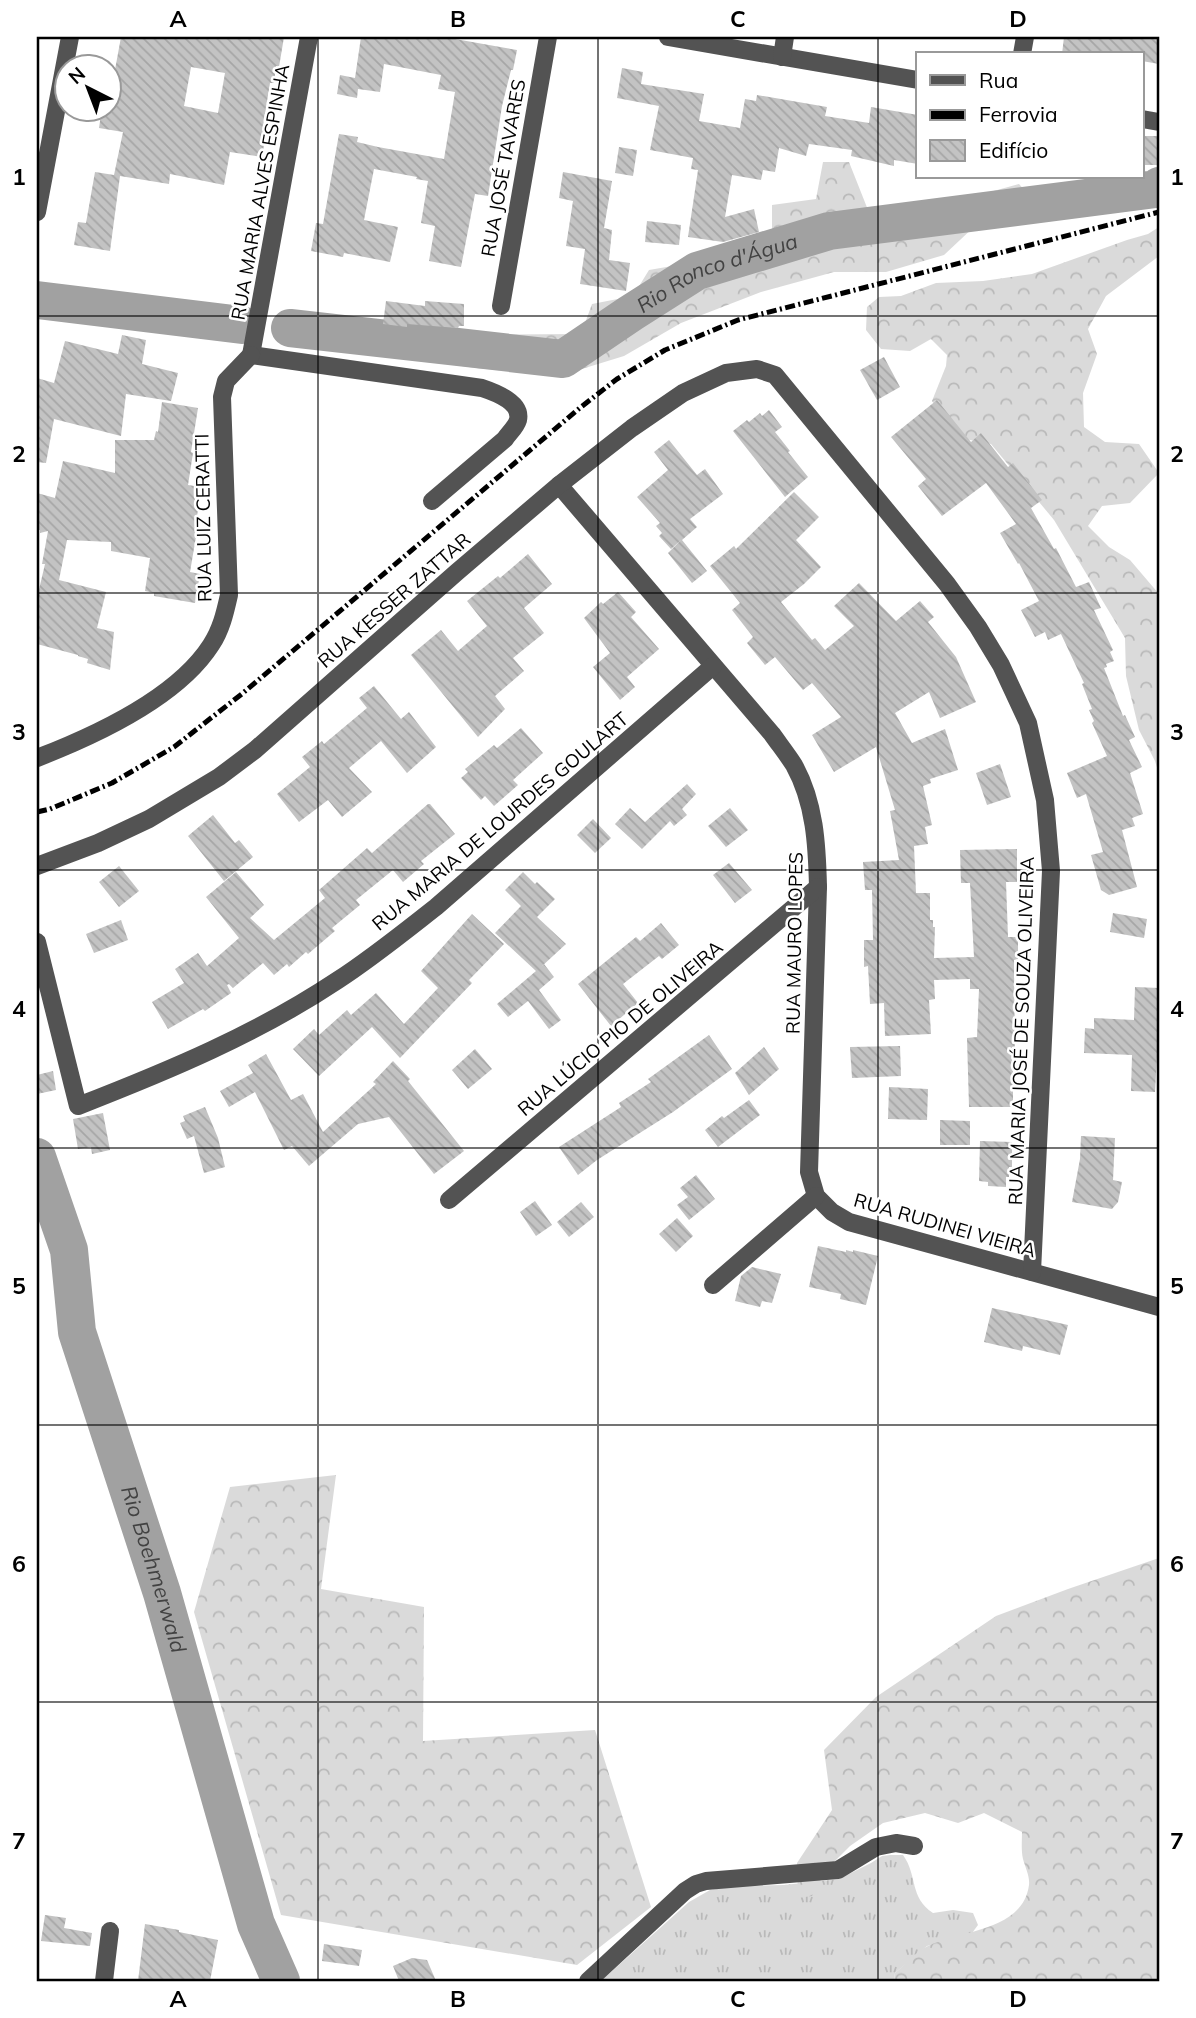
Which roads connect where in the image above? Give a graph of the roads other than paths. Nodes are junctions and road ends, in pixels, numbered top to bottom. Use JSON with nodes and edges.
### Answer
{"nodes":[{"id":1,"x":71,"y":37,"type":"edge"},
{"id":2,"x":309,"y":37,"type":"edge"},
{"id":3,"x":548,"y":37,"type":"edge"},
{"id":4,"x":668,"y":37,"type":"edge"},
{"id":5,"x":785,"y":37,"type":"edge"},
{"id":6,"x":782,"y":57,"type":"junction"},
{"id":7,"x":916,"y":80,"type":"edge"},
{"id":8,"x":37,"y":212,"type":"edge"},
{"id":9,"x":501,"y":306,"type":"dead end"},
{"id":10,"x":251,"y":355,"type":"junction"},
{"id":11,"x":775,"y":374,"type":"joint"},
{"id":12,"x":559,"y":485,"type":"junction"},
{"id":13,"x":432,"y":501,"type":"dead end"},
{"id":14,"x":713,"y":666,"type":"junction"},
{"id":15,"x":37,"y":758,"type":"edge"},
{"id":16,"x":37,"y":866,"type":"edge"},
{"id":17,"x":818,"y":887,"type":"junction"},
{"id":18,"x":37,"y":942,"type":"edge"},
{"id":19,"x":816,"y":1196,"type":"junction"},
{"id":20,"x":449,"y":1200,"type":"dead end"},
{"id":21,"x":1031,"y":1272,"type":"junction"},
{"id":22,"x":713,"y":1285,"type":"dead end"},
{"id":23,"x":1159,"y":1307,"type":"edge"},
{"id":24,"x":914,"y":1846,"type":"dead end"},
{"id":25,"x":110,"y":1931,"type":"dead end"},
{"id":26,"x":104,"y":1981,"type":"edge"},
{"id":27,"x":588,"y":1981,"type":"edge"}],
"edges":[{"from":1,"to":8,"type":"street"},
{"from":2,"to":10,"type":"street","name":"RUA MARIA ALVES ESPINHA"},
{"from":3,"to":9,"type":"street","name":"RUA JOSÉ TAVARES"},
{"from":4,"to":6,"type":"street"},
{"from":5,"to":6,"type":"street"},
{"from":6,"to":7,"type":"street"},
{"from":10,"to":13,"type":"street"},
{"from":10,"to":15,"type":"street","name":"RUA LUIZ CERATTI"},
{"from":11,"to":12,"type":"street","name":"RUA KESSER ZATTAR"},
{"from":11,"to":21,"type":"street","name":"RUA MARIA JOSÉ DE SOUZA OLIVEIRA"},
{"from":12,"to":14,"type":"street","name":"RUA MAURO LOPES"},
{"from":12,"to":16,"type":"street","name":"RUA KESSER ZATTAR"},
{"from":14,"to":17,"type":"street","name":"RUA MAURO LOPES"},
{"from":14,"to":18,"type":"street","name":"RUA MARIA DE LOURDES GOULART"},
{"from":17,"to":19,"type":"street","name":"RUA MAURO LOPES"},
{"from":17,"to":20,"type":"street","name":"RUA LÚCIO PIO DE OLIVEIRA"},
{"from":19,"to":21,"type":"street","name":"RUA RUDINEI VIEIRA"},
{"from":19,"to":22,"type":"street"},
{"from":21,"to":23,"type":"street","name":"RUA RUDINEI VIEIRA"},
{"from":24,"to":27,"type":"street"},
{"from":25,"to":26,"type":"street"}]}
